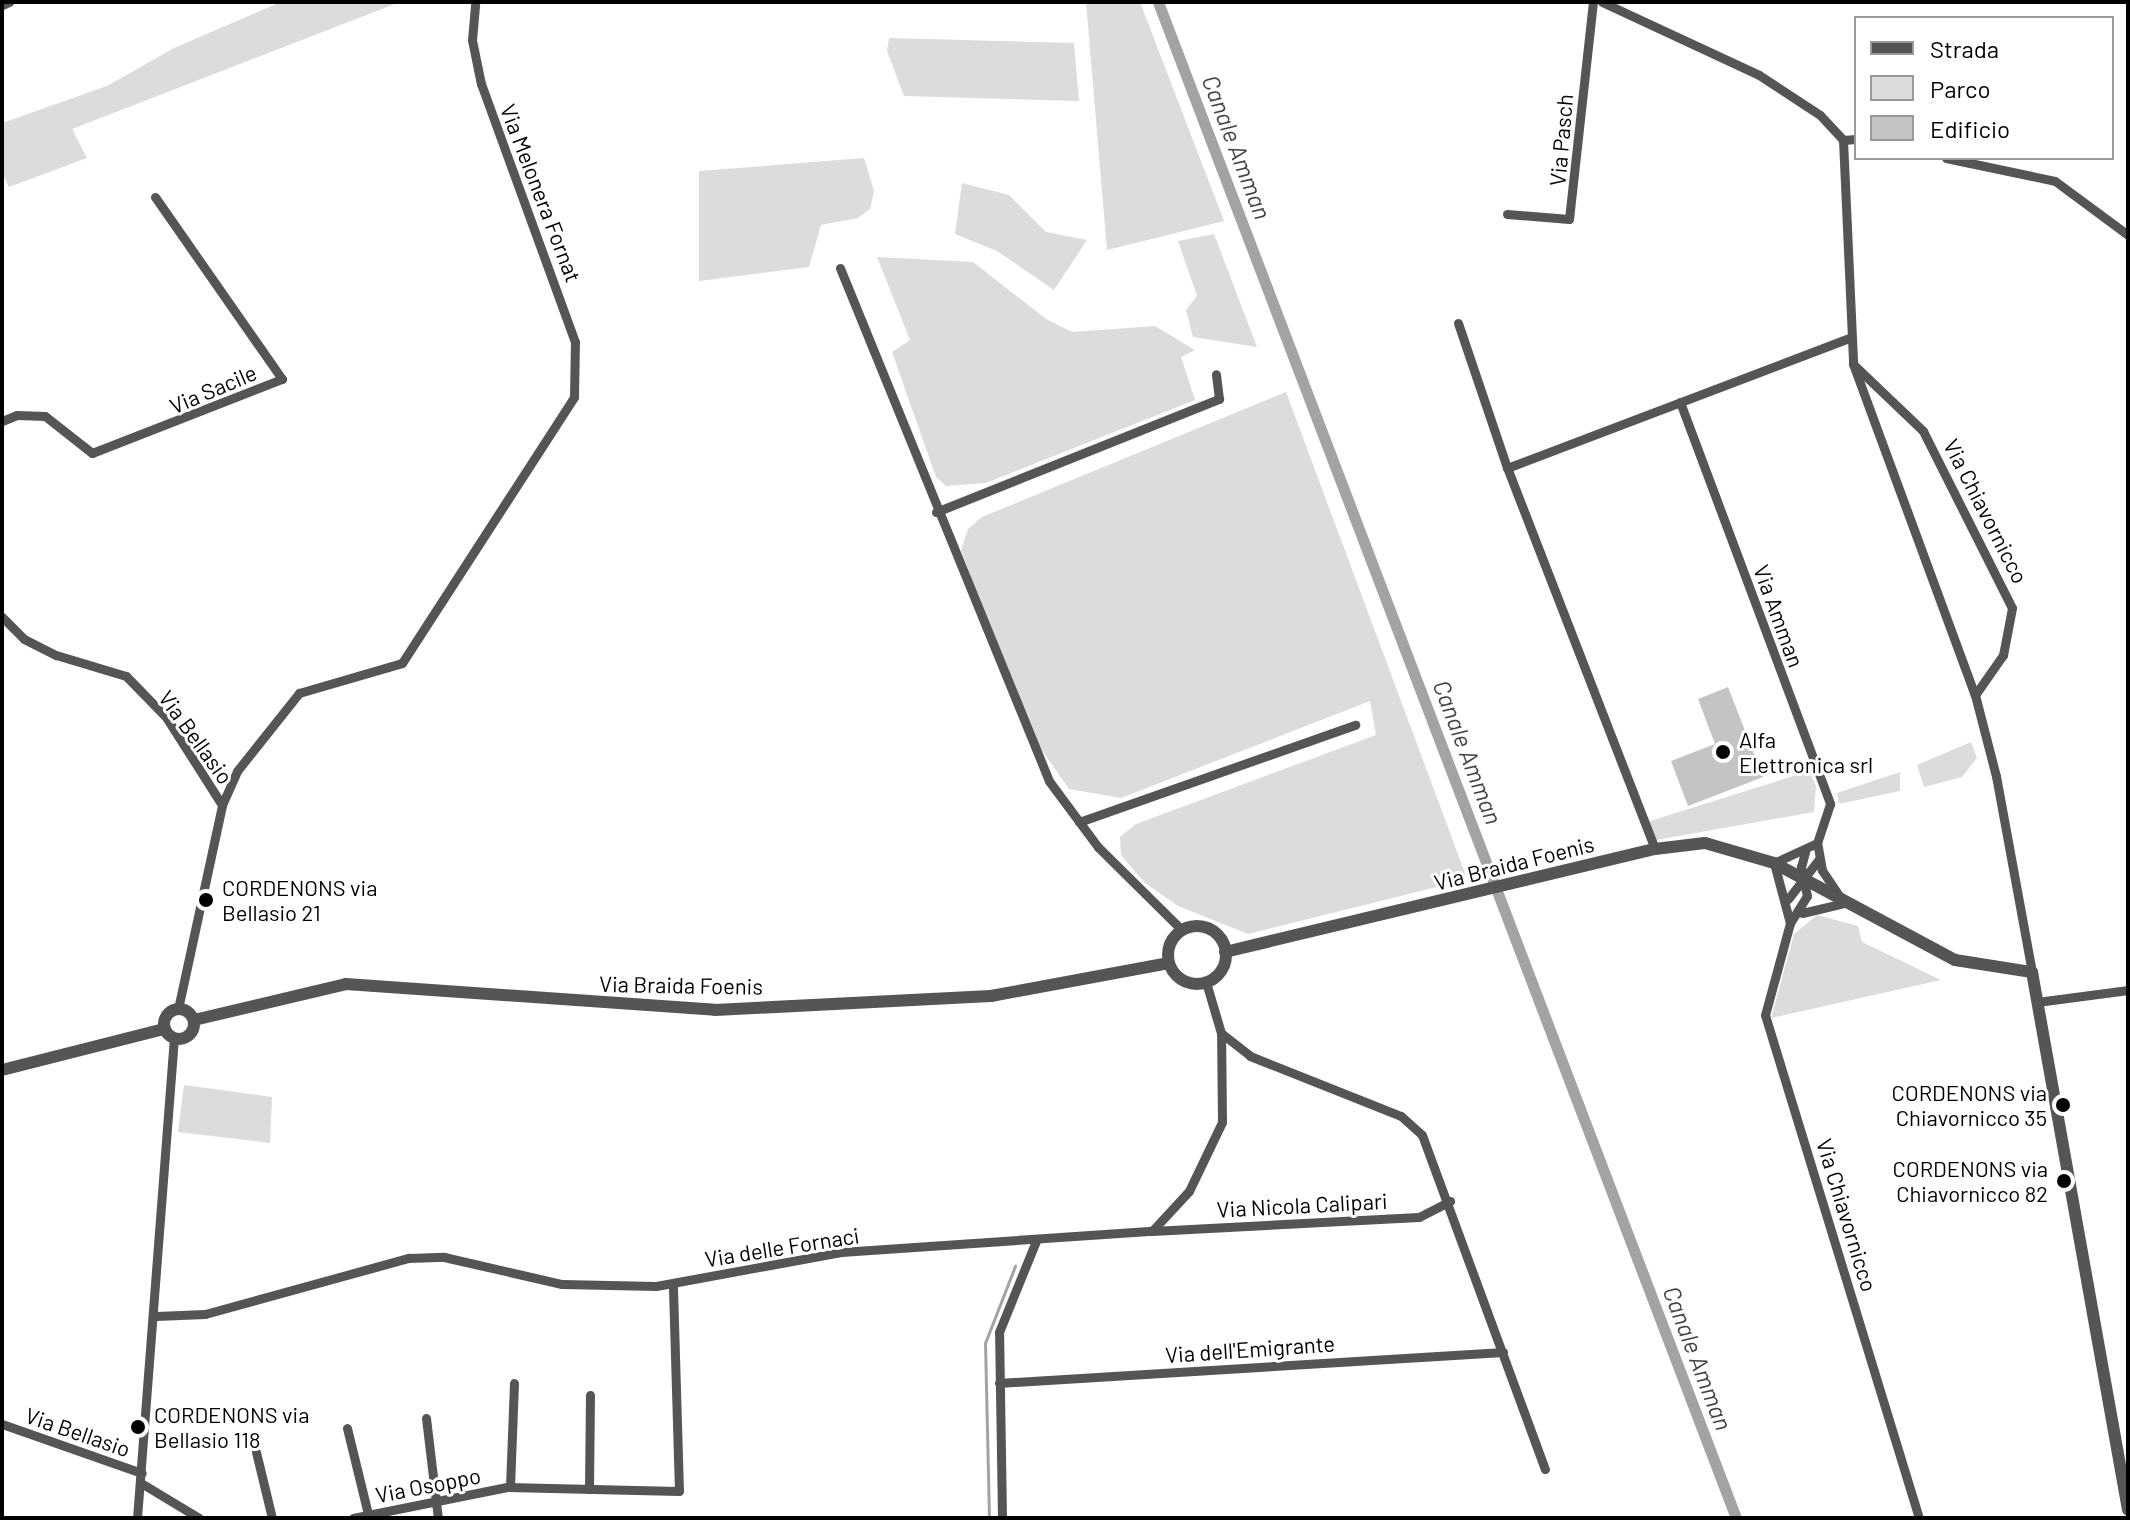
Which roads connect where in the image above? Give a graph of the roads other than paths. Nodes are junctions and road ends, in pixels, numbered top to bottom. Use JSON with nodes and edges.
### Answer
{"nodes":[{"id":1,"x":9,"y":2,"type":"edge"},
{"id":2,"x":475,"y":2,"type":"edge"},
{"id":3,"x":1593,"y":2,"type":"edge"},
{"id":4,"x":1602,"y":2,"type":"edge"},
{"id":5,"x":2,"y":5,"type":"edge"},
{"id":6,"x":1614,"y":5,"type":"edge"},
{"id":7,"x":1854,"y":139,"type":"edge"},
{"id":8,"x":1843,"y":140,"type":"junction"},
{"id":9,"x":1955,"y":160,"type":"edge"},
{"id":10,"x":155,"y":197,"type":"dead end"},
{"id":11,"x":1507,"y":214,"type":"dead end"},
{"id":12,"x":2128,"y":235,"type":"edge"},
{"id":13,"x":840,"y":268,"type":"dead end"},
{"id":14,"x":1458,"y":323,"type":"dead end"},
{"id":15,"x":1849,"y":338,"type":"junction"},
{"id":16,"x":1853,"y":364,"type":"junction"},
{"id":17,"x":1216,"y":374,"type":"dead end"},
{"id":18,"x":1680,"y":402,"type":"junction"},
{"id":19,"x":2,"y":421,"type":"edge"},
{"id":20,"x":1507,"y":468,"type":"junction"},
{"id":21,"x":936,"y":512,"type":"junction"},
{"id":22,"x":2,"y":617,"type":"edge"},
{"id":23,"x":1975,"y":695,"type":"junction"},
{"id":24,"x":1355,"y":725,"type":"dead end"},
{"id":25,"x":222,"y":805,"type":"junction"},
{"id":26,"x":1079,"y":822,"type":"junction"},
{"id":27,"x":1817,"y":843,"type":"junction"},
{"id":28,"x":1655,"y":849,"type":"junction"},
{"id":29,"x":1805,"y":852,"type":"junction"},
{"id":30,"x":1819,"y":859,"type":"junction"},
{"id":31,"x":1774,"y":863,"type":"junction"},
{"id":32,"x":1807,"y":882,"type":"junction"},
{"id":33,"x":1788,"y":899,"type":"junction"},
{"id":34,"x":1844,"y":903,"type":"junction"},
{"id":35,"x":1802,"y":913,"type":"junction"},
{"id":36,"x":1790,"y":923,"type":"junction"},
{"id":37,"x":1182,"y":930,"type":"junction"},
{"id":38,"x":1225,"y":952,"type":"junction"},
{"id":39,"x":1169,"y":963,"type":"junction"},
{"id":40,"x":2032,"y":972,"type":"junction"},
{"id":41,"x":1206,"y":982,"type":"junction"},
{"id":42,"x":2128,"y":990,"type":"edge"},
{"id":43,"x":2037,"y":1002,"type":"junction"},
{"id":44,"x":178,"y":1009,"type":"junction"},
{"id":45,"x":194,"y":1020,"type":"junction"},
{"id":46,"x":164,"y":1029,"type":"junction"},
{"id":47,"x":1221,"y":1033,"type":"junction"},
{"id":48,"x":174,"y":1039,"type":"junction"},
{"id":49,"x":2,"y":1070,"type":"edge"},
{"id":50,"x":1450,"y":1201,"type":"junction"},
{"id":51,"x":1152,"y":1231,"type":"junction"},
{"id":52,"x":1036,"y":1241,"type":"junction"},
{"id":53,"x":673,"y":1284,"type":"junction"},
{"id":54,"x":156,"y":1316,"type":"junction"},
{"id":55,"x":1503,"y":1352,"type":"junction"},
{"id":56,"x":514,"y":1383,"type":"dead end"},
{"id":57,"x":999,"y":1383,"type":"junction"},
{"id":58,"x":590,"y":1395,"type":"dead end"},
{"id":59,"x":426,"y":1418,"type":"dead end"},
{"id":60,"x":2,"y":1424,"type":"edge"},
{"id":61,"x":347,"y":1428,"type":"dead end"},
{"id":62,"x":256,"y":1452,"type":"dead end"},
{"id":63,"x":1545,"y":1469,"type":"dead end"},
{"id":64,"x":141,"y":1478,"type":"junction"},
{"id":65,"x":510,"y":1487,"type":"junction"},
{"id":66,"x":589,"y":1489,"type":"junction"},
{"id":67,"x":437,"y":1501,"type":"junction"},
{"id":68,"x":2128,"y":1510,"type":"edge"},
{"id":69,"x":368,"y":1516,"type":"edge"},
{"id":70,"x":137,"y":1518,"type":"edge"},
{"id":71,"x":199,"y":1518,"type":"edge"},
{"id":72,"x":272,"y":1518,"type":"edge"},
{"id":73,"x":353,"y":1518,"type":"edge"},
{"id":74,"x":438,"y":1518,"type":"edge"},
{"id":75,"x":1002,"y":1518,"type":"edge"},
{"id":76,"x":1919,"y":1518,"type":"edge"}],
"edges":[{"from":1,"to":5,"type":"street"},
{"from":2,"to":25,"type":"street","name":"Via Melonera Fornat"},
{"from":3,"to":11,"type":"street","name":"Via Pasch"},
{"from":4,"to":6,"type":"street"},
{"from":6,"to":8,"type":"street"},
{"from":7,"to":8,"type":"street"},
{"from":8,"to":15,"type":"street"},
{"from":9,"to":12,"type":"street"},
{"from":10,"to":19,"type":"street","name":"Via Sacile"},
{"from":13,"to":21,"type":"street"},
{"from":14,"to":20,"type":"street"},
{"from":15,"to":16,"type":"street"},
{"from":15,"to":18,"type":"street"},
{"from":16,"to":23,"type":"street"},
{"from":16,"to":23,"type":"street","name":"Via Chiavornicco"},
{"from":17,"to":21,"type":"street"},
{"from":18,"to":20,"type":"street"},
{"from":18,"to":27,"type":"street","name":"Via Amman"},
{"from":20,"to":28,"type":"street"},
{"from":21,"to":26,"type":"street"},
{"from":22,"to":25,"type":"street","name":"Via Bellasio"},
{"from":23,"to":40,"type":"street"},
{"from":24,"to":26,"type":"street"},
{"from":25,"to":44,"type":"street","name":"Via Bellasio"},
{"from":26,"to":37,"type":"street"},
{"from":27,"to":29,"type":"street"},
{"from":27,"to":30,"type":"street","name":"Via Amman"},
{"from":28,"to":31,"type":"street","name":"Via Braida Foenis"},
{"from":28,"to":38,"type":"street","name":"Via Braida Foenis"},
{"from":29,"to":31,"type":"street"},
{"from":29,"to":32,"type":"street"},
{"from":30,"to":32,"type":"street"},
{"from":30,"to":34,"type":"street","name":"Via Amman"},
{"from":31,"to":32,"type":"street","name":"Via Braida Foenis"},
{"from":31,"to":33,"type":"street","name":"Via Chiavornicco"},
{"from":32,"to":33,"type":"street"},
{"from":32,"to":34,"type":"street"},
{"from":32,"to":35,"type":"street"},
{"from":33,"to":36,"type":"street","name":"Via Chiavornicco"},
{"from":34,"to":35,"type":"street"},
{"from":34,"to":40,"type":"street"},
{"from":35,"to":36,"type":"street"},
{"from":36,"to":76,"type":"street","name":"Via Chiavornicco"},
{"from":37,"to":38,"type":"street"},
{"from":37,"to":39,"type":"street"},
{"from":38,"to":41,"type":"street"},
{"from":39,"to":41,"type":"street"},
{"from":39,"to":45,"type":"street","name":"Via Braida Foenis"},
{"from":40,"to":43,"type":"street"},
{"from":41,"to":47,"type":"street"},
{"from":42,"to":43,"type":"street"},
{"from":43,"to":68,"type":"street"},
{"from":44,"to":45,"type":"street"},
{"from":44,"to":46,"type":"street"},
{"from":45,"to":48,"type":"street"},
{"from":46,"to":48,"type":"street"},
{"from":46,"to":49,"type":"street"},
{"from":47,"to":50,"type":"street"},
{"from":47,"to":51,"type":"street"},
{"from":48,"to":54,"type":"street","name":"Via Bellasio"},
{"from":50,"to":51,"type":"street","name":"Via Nicola Calipari"},
{"from":50,"to":55,"type":"street"},
{"from":51,"to":52,"type":"street","name":"Via delle Fornaci"},
{"from":52,"to":53,"type":"street","name":"Via delle Fornaci"},
{"from":52,"to":57,"type":"street"},
{"from":53,"to":54,"type":"street","name":"Via delle Fornaci"},
{"from":53,"to":66,"type":"street","name":"Via Osoppo"},
{"from":54,"to":64,"type":"street","name":"Via Bellasio"},
{"from":55,"to":57,"type":"street","name":"Via dell'Emigrante"},
{"from":55,"to":63,"type":"street"},
{"from":56,"to":65,"type":"street","name":"Via Osoppo"},
{"from":57,"to":75,"type":"street"},
{"from":58,"to":66,"type":"street"},
{"from":59,"to":67,"type":"street"},
{"from":60,"to":64,"type":"street","name":"Via Bellasio"},
{"from":61,"to":69,"type":"street"},
{"from":62,"to":72,"type":"street"},
{"from":64,"to":70,"type":"street","name":"Via Bellasio"},
{"from":64,"to":71,"type":"street"},
{"from":65,"to":66,"type":"street","name":"Via Osoppo"},
{"from":65,"to":67,"type":"street","name":"Via Osoppo"},
{"from":67,"to":69,"type":"street","name":"Via Osoppo"},
{"from":67,"to":74,"type":"street"},
{"from":69,"to":73,"type":"street","name":"Via Osoppo"}]}
